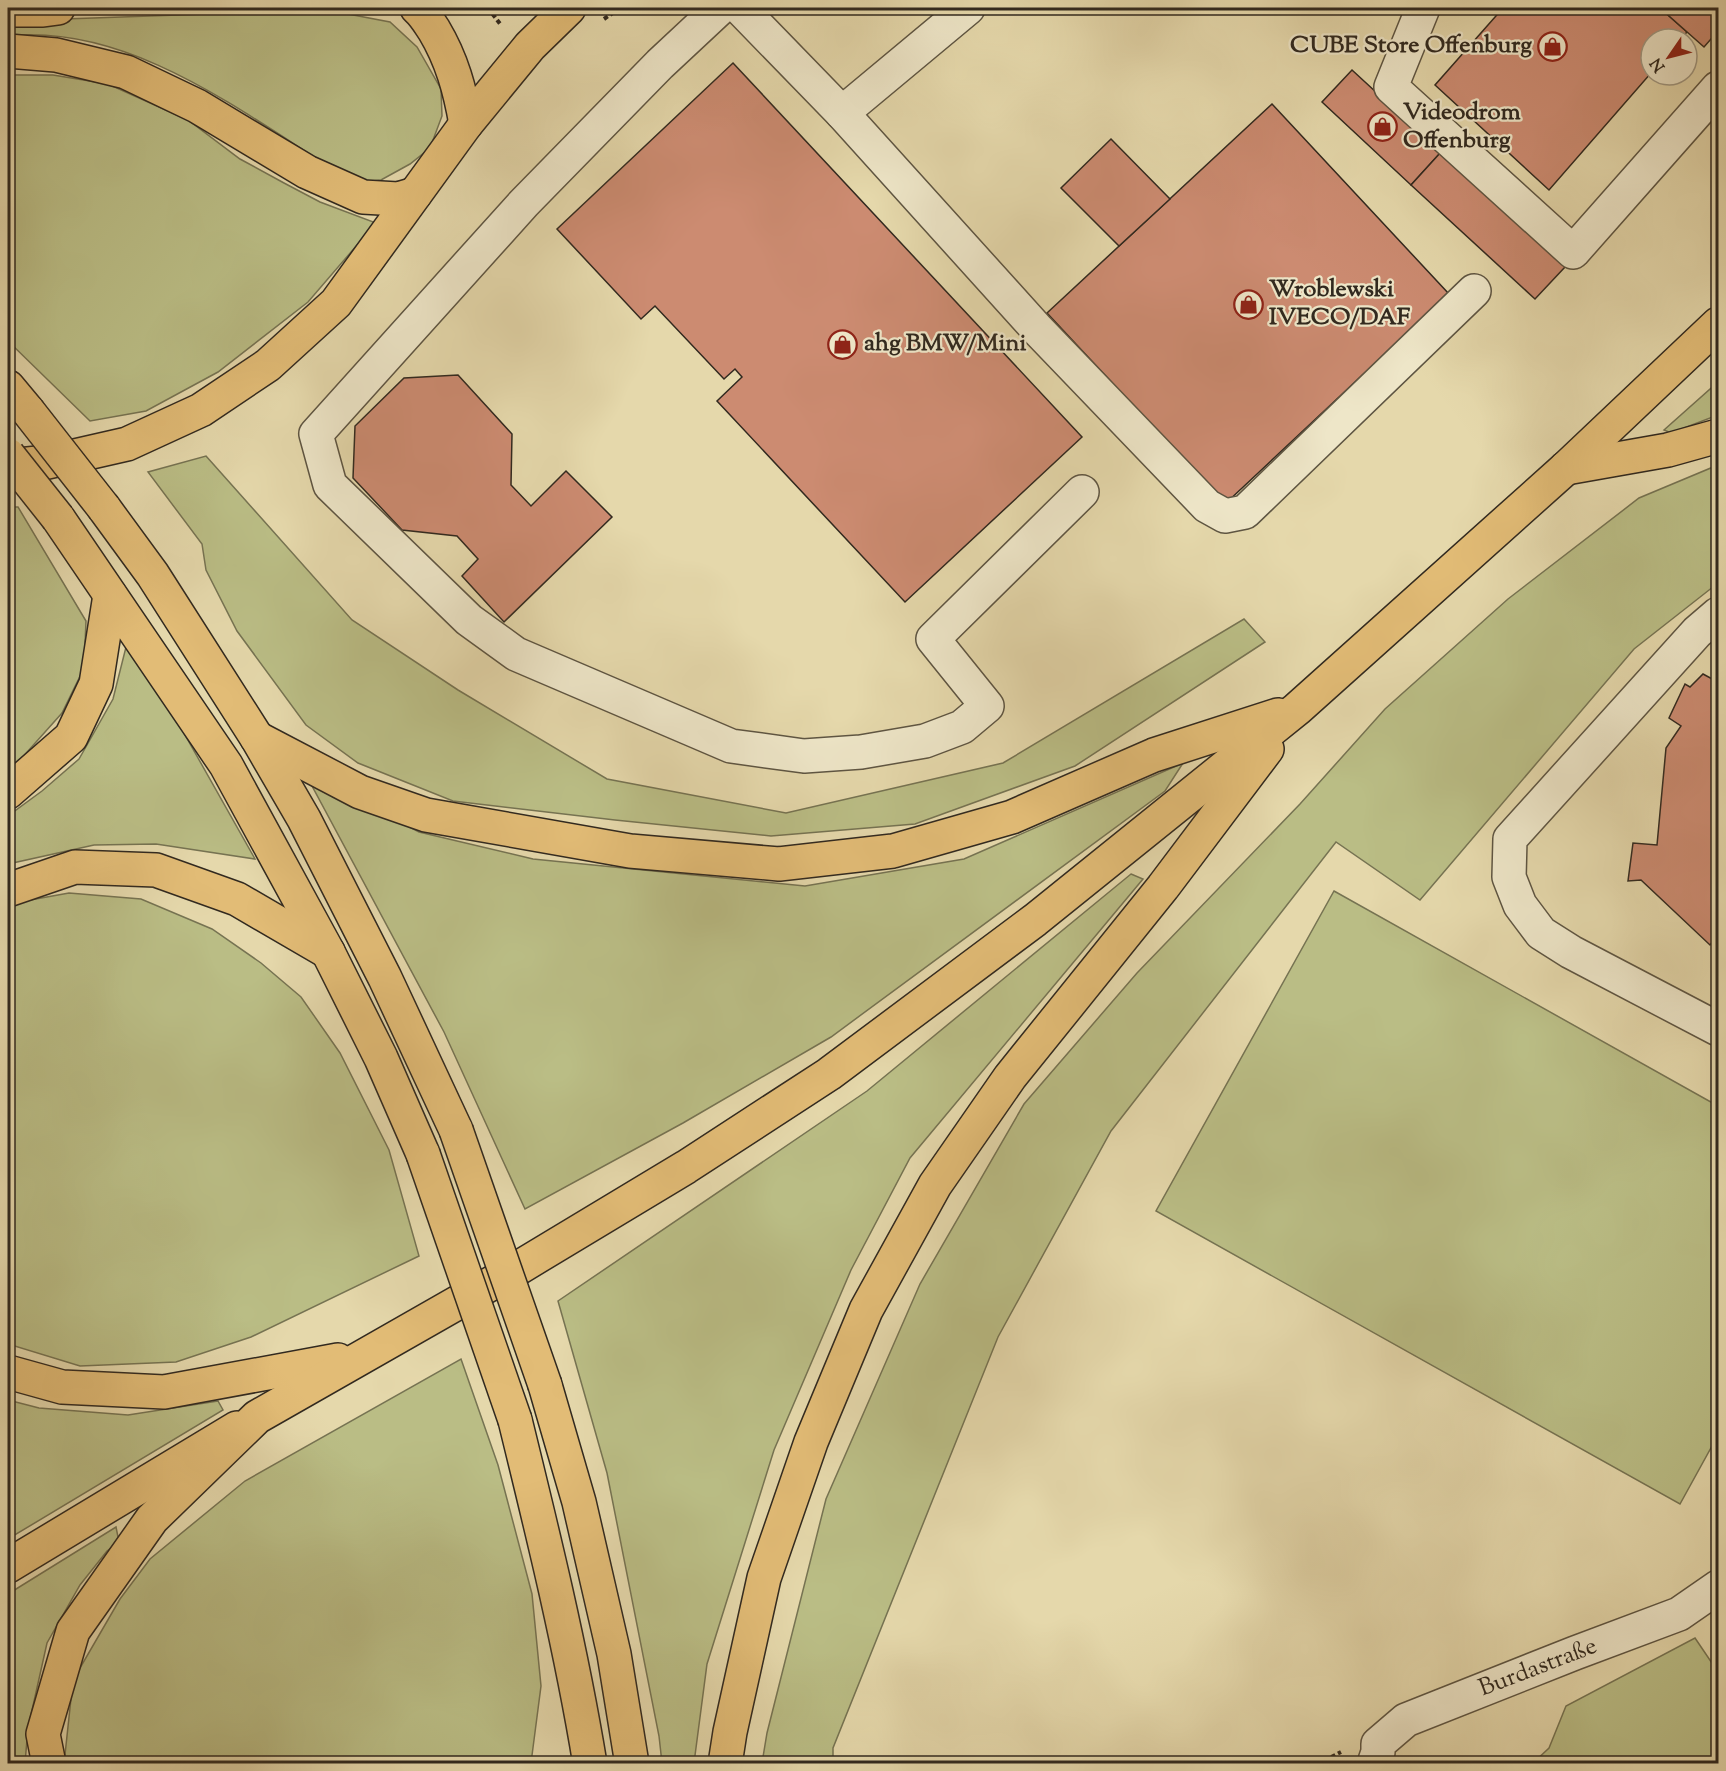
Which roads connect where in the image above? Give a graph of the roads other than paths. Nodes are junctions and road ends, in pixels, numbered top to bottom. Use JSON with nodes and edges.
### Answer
{"nodes":[{"id":1,"x":58,"y":8,"type":"edge"},
{"id":2,"x":417,"y":8,"type":"edge"},
{"id":3,"x":570,"y":8,"type":"edge"},
{"id":4,"x":720,"y":8,"type":"edge"},
{"id":5,"x":740,"y":8,"type":"edge"},
{"id":6,"x":968,"y":8,"type":"edge"},
{"id":7,"x":1423,"y":8,"type":"edge"},
{"id":8,"x":8,"y":10,"type":"edge"},
{"id":9,"x":8,"y":51,"type":"edge"},
{"id":10,"x":1719,"y":88,"type":"edge"},
{"id":11,"x":842,"y":113,"type":"junction"},
{"id":12,"x":465,"y":124,"type":"junction"},
{"id":13,"x":415,"y":194,"type":"junction"},
{"id":14,"x":1474,"y":291,"type":"dead end"},
{"id":15,"x":1719,"y":324,"type":"edge"},
{"id":16,"x":8,"y":387,"type":"edge"},
{"id":17,"x":1719,"y":436,"type":"edge"},
{"id":18,"x":8,"y":455,"type":"edge"},
{"id":19,"x":8,"y":466,"type":"edge"},
{"id":20,"x":1566,"y":468,"type":"junction"},
{"id":21,"x":1082,"y":492,"type":"dead end"},
{"id":22,"x":110,"y":595,"type":"junction"},
{"id":23,"x":1719,"y":614,"type":"edge"},
{"id":24,"x":1297,"y":709,"type":"junction"},
{"id":25,"x":257,"y":738,"type":"junction"},
{"id":26,"x":8,"y":792,"type":"edge"},
{"id":27,"x":8,"y":890,"type":"edge"},
{"id":28,"x":328,"y":952,"type":"junction"},
{"id":29,"x":1719,"y":1029,"type":"edge"},
{"id":30,"x":364,"y":1356,"type":"junction"},
{"id":31,"x":8,"y":1371,"type":"edge"},
{"id":32,"x":257,"y":1417,"type":"junction"},
{"id":33,"x":8,"y":1566,"type":"edge"},
{"id":34,"x":1719,"y":1587,"type":"edge"},
{"id":35,"x":583,"y":1717,"type":"junction"},
{"id":36,"x":48,"y":1764,"type":"edge"},
{"id":37,"x":566,"y":1764,"type":"edge"},
{"id":38,"x":590,"y":1764,"type":"edge"},
{"id":39,"x":632,"y":1764,"type":"edge"},
{"id":40,"x":725,"y":1764,"type":"edge"},
{"id":41,"x":1374,"y":1764,"type":"edge"}],
"edges":[{"from":1,"to":8,"type":"main road"},
{"from":2,"to":12,"type":"main road"},
{"from":3,"to":12,"type":"main road"},
{"from":4,"to":21,"type":"street"},
{"from":5,"to":11,"type":"street"},
{"from":6,"to":11,"type":"street"},
{"from":7,"to":10,"type":"street"},
{"from":9,"to":13,"type":"main road"},
{"from":11,"to":14,"type":"street"},
{"from":12,"to":13,"type":"main road"},
{"from":13,"to":19,"type":"main road"},
{"from":15,"to":20,"type":"main road"},
{"from":16,"to":25,"type":"main road","bridge":true},
{"from":17,"to":20,"type":"main road"},
{"from":18,"to":22,"type":"main road","bridge":true},
{"from":20,"to":24,"type":"main road"},
{"from":22,"to":26,"type":"main road"},
{"from":22,"to":28,"type":"main road"},
{"from":23,"to":29,"type":"street"},
{"from":24,"to":25,"type":"main road"},
{"from":24,"to":30,"type":"main road"},
{"from":24,"to":40,"type":"main road"},
{"from":25,"to":39,"type":"main road","bridge":true},
{"from":27,"to":28,"type":"main road"},
{"from":28,"to":35,"type":"main road","bridge":true},
{"from":30,"to":31,"type":"main road"},
{"from":30,"to":32,"type":"main road"},
{"from":32,"to":33,"type":"main road"},
{"from":32,"to":36,"type":"main road"},
{"from":34,"to":41,"type":"street","name":"Burdastraße"},
{"from":35,"to":37,"type":"main road"},
{"from":35,"to":38,"type":"main road"}]}
